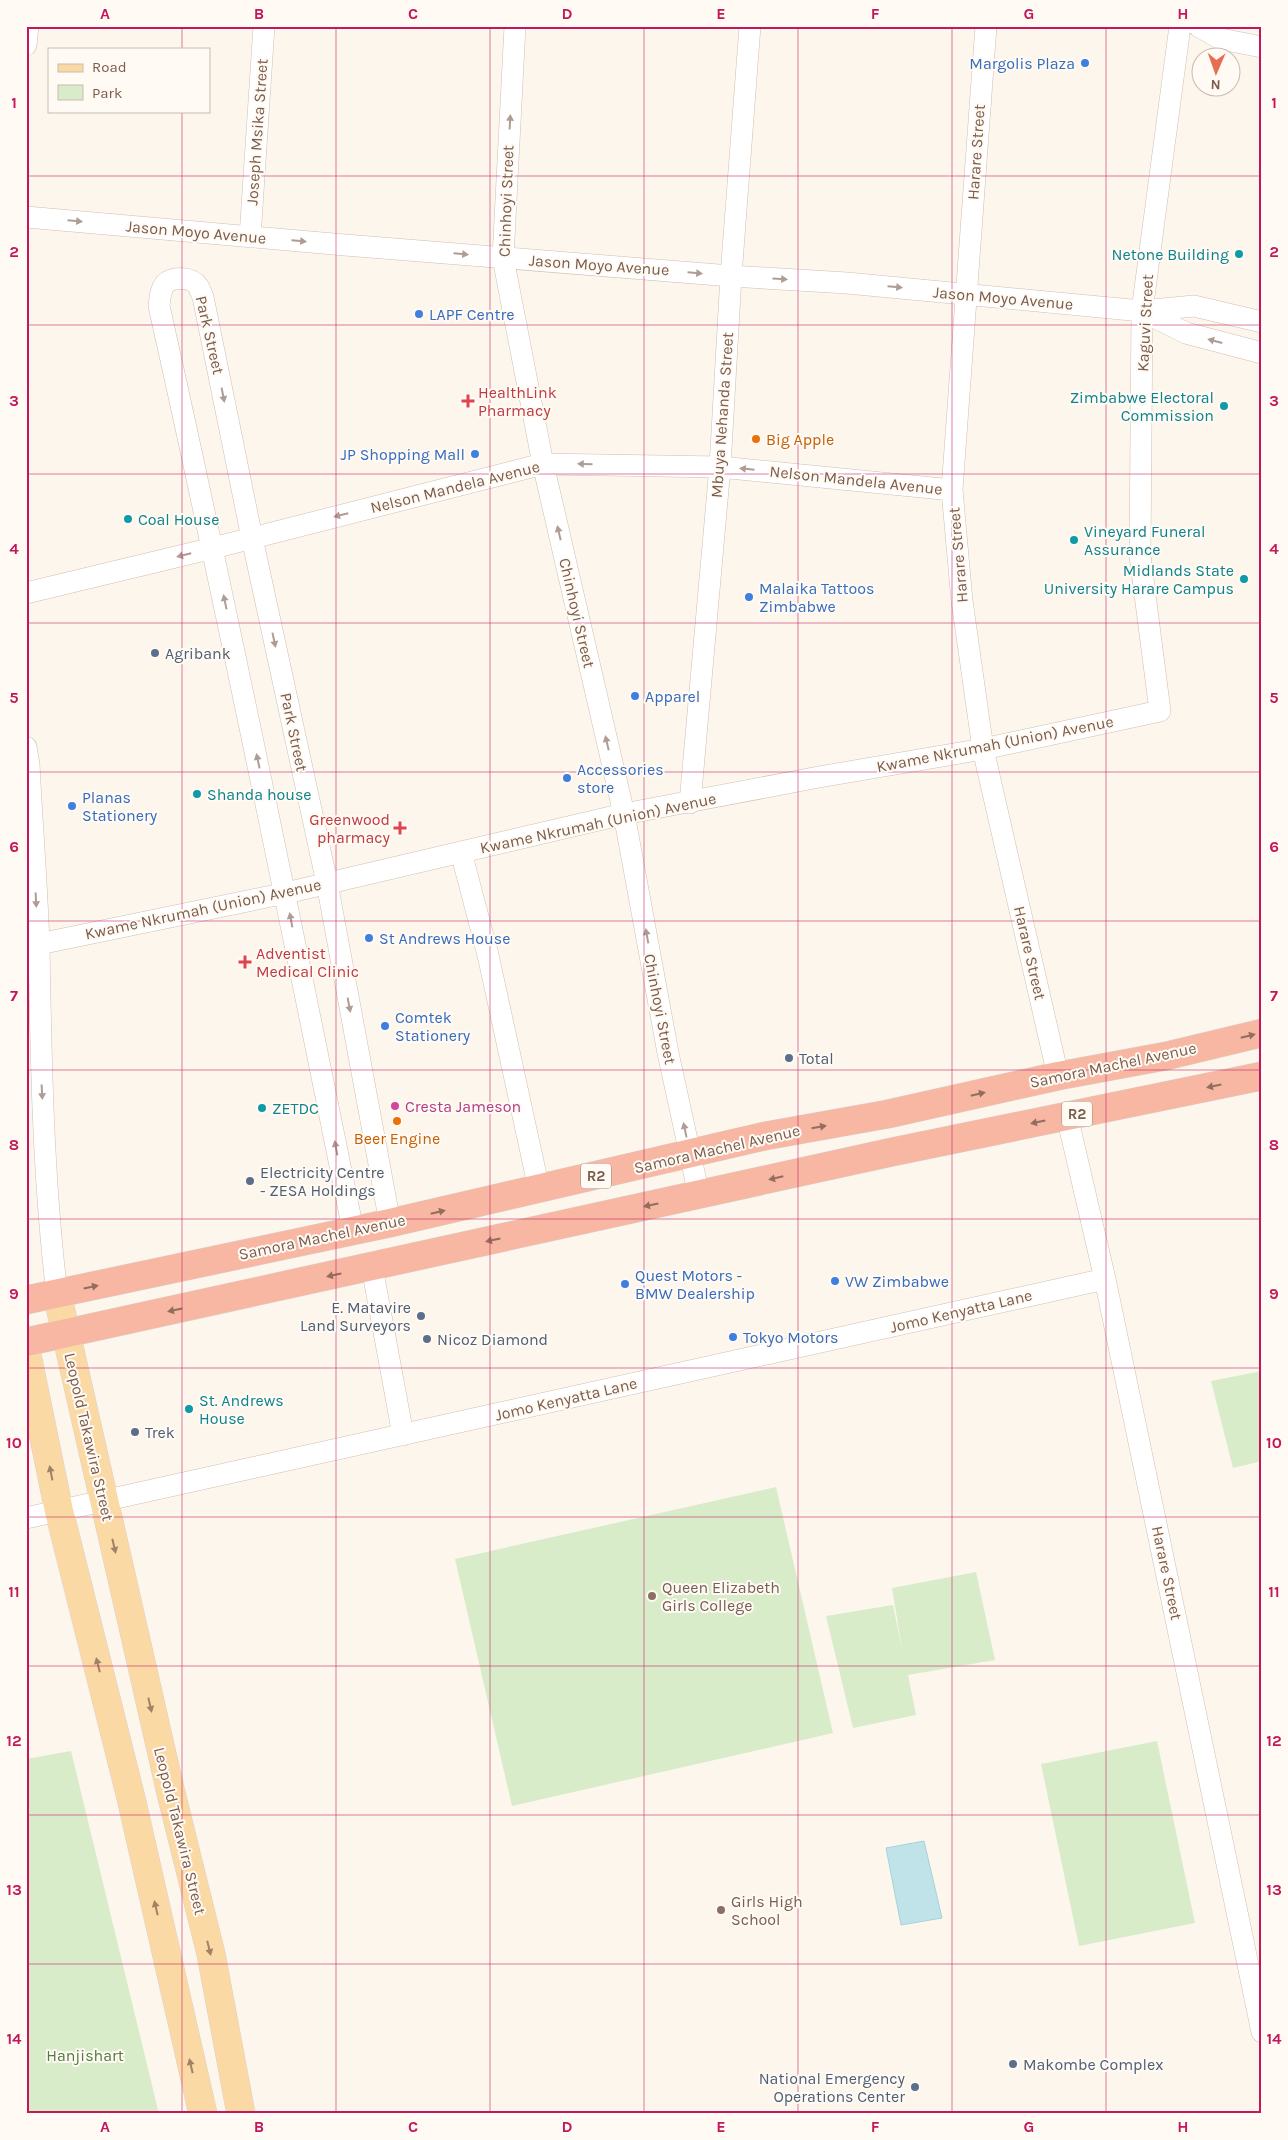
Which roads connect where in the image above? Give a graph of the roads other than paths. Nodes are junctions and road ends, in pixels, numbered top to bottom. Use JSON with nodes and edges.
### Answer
{"nodes":[{"id":1,"x":28,"y":26,"type":"edge"},
{"id":2,"x":264,"y":26,"type":"edge"},
{"id":3,"x":515,"y":26,"type":"edge"},
{"id":4,"x":750,"y":26,"type":"edge"},
{"id":5,"x":986,"y":26,"type":"edge"},
{"id":6,"x":1180,"y":26,"type":"edge"},
{"id":7,"x":1198,"y":26,"type":"edge"},
{"id":8,"x":26,"y":45,"type":"edge"},
{"id":9,"x":1262,"y":47,"type":"edge"},
{"id":10,"x":26,"y":217,"type":"edge"},
{"id":11,"x":250,"y":237,"type":"junction"},
{"id":12,"x":502,"y":258,"type":"junction"},
{"id":13,"x":731,"y":276,"type":"junction"},
{"id":14,"x":965,"y":294,"type":"junction"},
{"id":15,"x":1142,"y":311,"type":"junction"},
{"id":16,"x":1262,"y":322,"type":"edge"},
{"id":17,"x":1262,"y":353,"type":"edge"},
{"id":18,"x":543,"y":464,"type":"junction"},
{"id":19,"x":720,"y":467,"type":"junction"},
{"id":20,"x":952,"y":490,"type":"junction"},
{"id":21,"x":252,"y":538,"type":"junction"},
{"id":22,"x":214,"y":548,"type":"junction"},
{"id":23,"x":26,"y":593,"type":"edge"},
{"id":24,"x":1160,"y":711,"type":"joint"},
{"id":25,"x":26,"y":747,"type":"edge"},
{"id":26,"x":983,"y":750,"type":"junction"},
{"id":27,"x":690,"y":803,"type":"junction"},
{"id":28,"x":624,"y":814,"type":"junction"},
{"id":29,"x":461,"y":852,"type":"junction"},
{"id":30,"x":326,"y":883,"type":"junction"},
{"id":31,"x":286,"y":893,"type":"junction"},
{"id":32,"x":39,"y":944,"type":"junction"},
{"id":33,"x":1262,"y":1033,"type":"edge"},
{"id":34,"x":1058,"y":1076,"type":"junction"},
{"id":35,"x":1262,"y":1076,"type":"edge"},
{"id":36,"x":1068,"y":1116,"type":"junction"},
{"id":37,"x":690,"y":1155,"type":"junction"},
{"id":38,"x":539,"y":1189,"type":"junction"},
{"id":39,"x":699,"y":1194,"type":"junction"},
{"id":40,"x":390,"y":1223,"type":"junction"},
{"id":41,"x":353,"y":1230,"type":"junction"},
{"id":42,"x":372,"y":1266,"type":"junction"},
{"id":43,"x":1105,"y":1279,"type":"junction"},
{"id":44,"x":57,"y":1294,"type":"junction"},
{"id":45,"x":26,"y":1300,"type":"edge"},
{"id":46,"x":66,"y":1334,"type":"junction"},
{"id":47,"x":26,"y":1342,"type":"edge"},
{"id":48,"x":26,"y":1350,"type":"edge"},
{"id":49,"x":403,"y":1436,"type":"junction"},
{"id":50,"x":103,"y":1502,"type":"junction"},
{"id":51,"x":59,"y":1511,"type":"junction"},
{"id":52,"x":26,"y":1518,"type":"edge"},
{"id":53,"x":1262,"y":2032,"type":"edge"},
{"id":54,"x":203,"y":2114,"type":"edge"},
{"id":55,"x":241,"y":2114,"type":"edge"}],
"edges":[{"from":1,"to":8,"type":"street"},
{"from":2,"to":11,"type":"street","name":"Joseph Msika Street"},
{"from":12,"to":3,"type":"street","name":"Chinhoyi Street","one_way":true},
{"from":4,"to":13,"type":"street","name":"Mbuya Nehanda Street"},
{"from":5,"to":14,"type":"street","name":"Harare Street"},
{"from":6,"to":15,"type":"street","name":"Kaguvi Street"},
{"from":7,"to":9,"type":"street"},
{"from":10,"to":11,"type":"street","name":"Jason Moyo Avenue","one_way":true},
{"from":11,"to":12,"type":"street","name":"Jason Moyo Avenue","one_way":true},
{"from":12,"to":13,"type":"street","name":"Jason Moyo Avenue","one_way":true},
{"from":12,"to":18,"type":"street","name":"Chinhoyi Street"},
{"from":13,"to":14,"type":"street","name":"Jason Moyo Avenue","one_way":true},
{"from":13,"to":19,"type":"street","name":"Mbuya Nehanda Street"},
{"from":14,"to":15,"type":"street","name":"Jason Moyo Avenue"},
{"from":14,"to":20,"type":"street","name":"Harare Street"},
{"from":15,"to":16,"type":"street","name":"Jason Moyo Avenue"},
{"from":17,"to":15,"type":"street","name":"Jason Moyo Avenue","one_way":true},
{"from":15,"to":24,"type":"street","name":"Kaguvi Street"},
{"from":19,"to":18,"type":"street","name":"Nelson Mandela Avenue","one_way":true},
{"from":18,"to":21,"type":"street","name":"Nelson Mandela Avenue","one_way":true},
{"from":28,"to":18,"type":"street","name":"Chinhoyi Street","one_way":true},
{"from":20,"to":19,"type":"street","name":"Nelson Mandela Avenue","one_way":true},
{"from":19,"to":27,"type":"street","name":"Mbuya Nehanda Street"},
{"from":20,"to":26,"type":"street","name":"Harare Street"},
{"from":21,"to":22,"type":"street","name":"Nelson Mandela Avenue"},
{"from":22,"to":21,"type":"street","name":"Park Street","one_way":true},
{"from":21,"to":30,"type":"street","name":"Park Street","one_way":true},
{"from":22,"to":23,"type":"street","name":"Nelson Mandela Avenue","one_way":true},
{"from":31,"to":22,"type":"street","name":"Park Street","one_way":true},
{"from":24,"to":26,"type":"street","name":"Kwame Nkrumah (Union) Avenue"},
{"from":25,"to":32,"type":"street","name":"Leopold Takawira Street","one_way":true},
{"from":26,"to":27,"type":"street","name":"Kwame Nkrumah (Union) Avenue"},
{"from":26,"to":34,"type":"street","name":"Harare Street"},
{"from":27,"to":28,"type":"street","name":"Kwame Nkrumah (Union) Avenue"},
{"from":28,"to":29,"type":"street","name":"Kwame Nkrumah (Union) Avenue"},
{"from":37,"to":28,"type":"street","name":"Chinhoyi Street","one_way":true},
{"from":29,"to":30,"type":"street","name":"Kwame Nkrumah (Union) Avenue"},
{"from":29,"to":38,"type":"street"},
{"from":30,"to":31,"type":"street","name":"Kwame Nkrumah (Union) Avenue"},
{"from":30,"to":40,"type":"street","name":"Park Street","one_way":true},
{"from":31,"to":32,"type":"street","name":"Kwame Nkrumah (Union) Avenue"},
{"from":41,"to":31,"type":"street","name":"Park Street","one_way":true},
{"from":32,"to":44,"type":"street","name":"Leopold Takawira Street","one_way":true},
{"from":34,"to":33,"type":"highway","name":"Samora Machel Avenue","number":"R2","one_way":true},
{"from":37,"to":34,"type":"highway","name":"Samora Machel Avenue","number":"R2","one_way":true},
{"from":35,"to":36,"type":"highway","number":"R2","one_way":true},
{"from":36,"to":39,"type":"highway","number":"R2","one_way":true},
{"from":36,"to":43,"type":"street","name":"Harare Street"},
{"from":37,"to":38,"type":"highway","name":"Samora Machel Avenue","number":"R2"},
{"from":37,"to":39,"type":"street","name":"Chinhoyi Street"},
{"from":40,"to":38,"type":"highway","name":"Samora Machel Avenue","number":"R2","one_way":true},
{"from":39,"to":42,"type":"highway","number":"R2","one_way":true},
{"from":40,"to":41,"type":"highway","name":"Samora Machel Avenue","number":"R2"},
{"from":44,"to":41,"type":"highway","name":"Samora Machel Avenue","number":"R2","one_way":true},
{"from":42,"to":46,"type":"highway","number":"R2","one_way":true},
{"from":42,"to":49,"type":"street"},
{"from":43,"to":49,"type":"street","name":"Jomo Kenyatta Lane"},
{"from":43,"to":53,"type":"street","name":"Harare Street"},
{"from":44,"to":45,"type":"highway","name":"Samora Machel Avenue","number":"R2"},
{"from":44,"to":46,"type":"main road","name":"Leopold Takawira Street"},
{"from":46,"to":47,"type":"highway","number":"R2"},
{"from":46,"to":50,"type":"main road","name":"Leopold Takawira Street"},
{"from":51,"to":48,"type":"main road","one_way":true},
{"from":49,"to":50,"type":"street","name":"Jomo Kenyatta Lane"},
{"from":50,"to":51,"type":"street","name":"Jomo Kenyatta Lane"},
{"from":50,"to":55,"type":"main road","name":"Leopold Takawira Street","one_way":true},
{"from":51,"to":52,"type":"street","name":"Jomo Kenyatta Lane"},
{"from":54,"to":51,"type":"main road","one_way":true}]}
